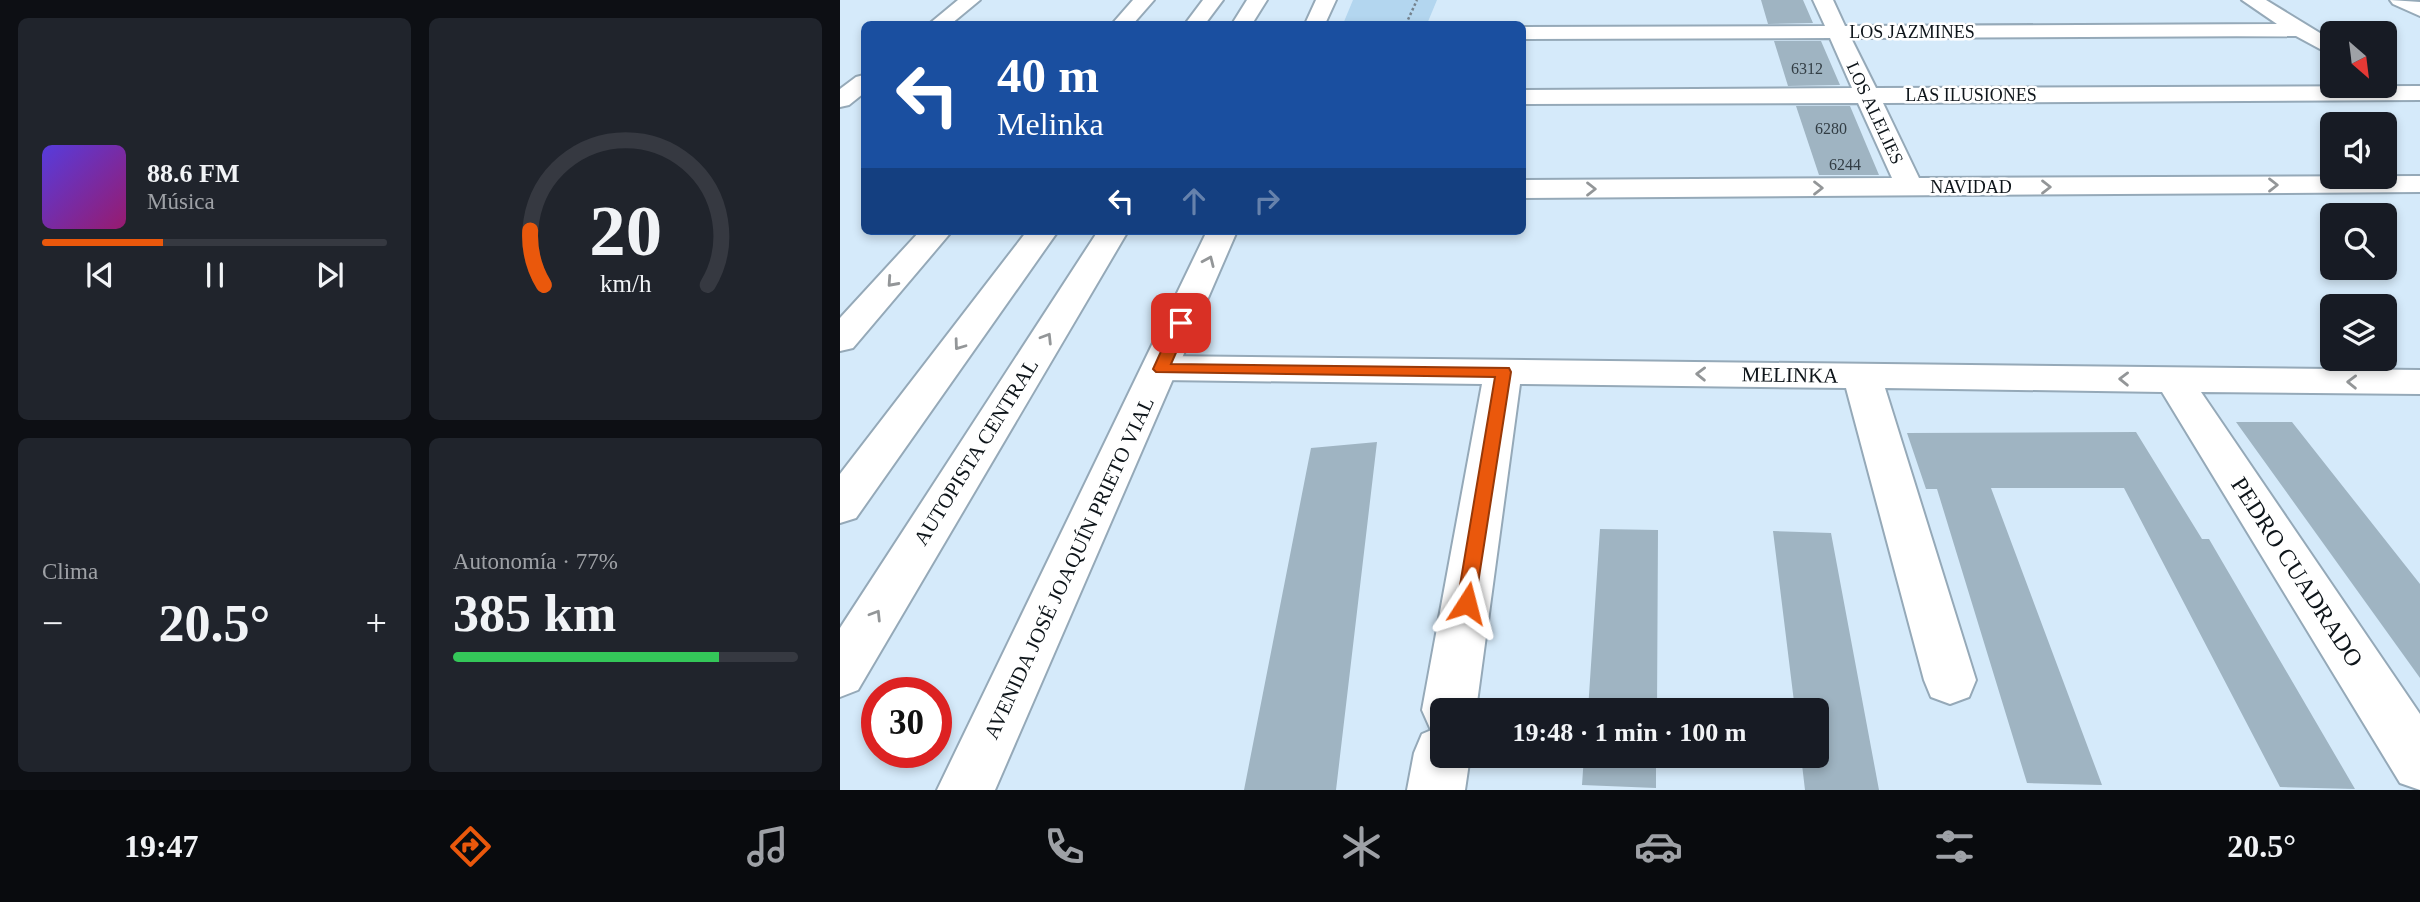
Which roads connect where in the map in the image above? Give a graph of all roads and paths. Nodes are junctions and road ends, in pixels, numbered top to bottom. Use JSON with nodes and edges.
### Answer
{"nodes":[{"id":1,"x":970,"y":0,"type":"edge"},
{"id":2,"x":1144,"y":0,"type":"edge"},
{"id":3,"x":1213,"y":0,"type":"edge"},
{"id":4,"x":1257,"y":0,"type":"edge"},
{"id":5,"x":1326,"y":0,"type":"edge"},
{"id":6,"x":1417,"y":0,"type":"edge"},
{"id":7,"x":1823,"y":0,"type":"edge"},
{"id":8,"x":2252,"y":0,"type":"edge"},
{"id":9,"x":2400,"y":0,"type":"edge"},
{"id":10,"x":2420,"y":10,"type":"edge"},
{"id":11,"x":943,"y":21,"type":"edge"},
{"id":12,"x":1125,"y":21,"type":"edge"},
{"id":13,"x":1197,"y":21,"type":"edge"},
{"id":14,"x":1244,"y":21,"type":"edge"},
{"id":15,"x":1316,"y":21,"type":"edge"},
{"id":16,"x":1407,"y":21,"type":"edge"},
{"id":17,"x":2301,"y":30,"type":"junction"},
{"id":18,"x":1838,"y":32,"type":"junction"},
{"id":19,"x":1526,"y":33,"type":"edge"},
{"id":20,"x":2320,"y":42,"type":"edge"},
{"id":21,"x":861,"y":81,"type":"edge"},
{"id":22,"x":840,"y":82,"type":"edge"},
{"id":23,"x":861,"y":83,"type":"edge"},
{"id":24,"x":2407,"y":93,"type":"edge"},
{"id":25,"x":1867,"y":95,"type":"junction"},
{"id":26,"x":1526,"y":97,"type":"edge"},
{"id":27,"x":840,"y":100,"type":"edge"},
{"id":28,"x":2420,"y":184,"type":"edge"},
{"id":29,"x":1910,"y":188,"type":"junction"},
{"id":30,"x":1526,"y":189,"type":"edge"},
{"id":31,"x":933,"y":235,"type":"edge"},
{"id":32,"x":1040,"y":235,"type":"edge"},
{"id":33,"x":1111,"y":235,"type":"edge"},
{"id":34,"x":1220,"y":235,"type":"edge"},
{"id":35,"x":840,"y":340,"type":"edge"},
{"id":36,"x":1161,"y":369,"type":"junction"},
{"id":37,"x":1503,"y":372,"type":"junction"},
{"id":38,"x":1862,"y":376,"type":"junction"},
{"id":39,"x":2174,"y":380,"type":"junction"},
{"id":40,"x":2420,"y":382,"type":"edge"},
{"id":41,"x":840,"y":506,"type":"edge"},
{"id":42,"x":840,"y":673,"type":"edge"},
{"id":43,"x":1950,"y":680,"type":"dead end"},
{"id":44,"x":1451,"y":698,"type":"edge"},
{"id":45,"x":2420,"y":763,"type":"edge"},
{"id":46,"x":1440,"y":768,"type":"edge"},
{"id":47,"x":967,"y":790,"type":"edge"},
{"id":48,"x":1436,"y":790,"type":"edge"}],
"edges":[{"from":1,"to":11,"type":"main road"},
{"from":2,"to":12,"type":"main road"},
{"from":3,"to":13,"type":"main road"},
{"from":4,"to":14,"type":"main road"},
{"from":5,"to":15,"type":"main road"},
{"from":6,"to":16,"type":"path"},
{"from":7,"to":18,"type":"main road","name":"LOS ALELIES"},
{"from":8,"to":17,"type":"main road"},
{"from":9,"to":10,"type":"main road"},
{"from":17,"to":18,"type":"main road","name":"LOS JAZMINES"},
{"from":17,"to":20,"type":"main road"},
{"from":18,"to":19,"type":"main road","name":"LOS JAZMINES"},
{"from":18,"to":25,"type":"main road","name":"LOS ALELIES"},
{"from":21,"to":22,"type":"main road"},
{"from":23,"to":27,"type":"main road"},
{"from":24,"to":25,"type":"main road","name":"LAS ILUSIONES"},
{"from":25,"to":26,"type":"main road","name":"LAS ILUSIONES"},
{"from":25,"to":29,"type":"main road","name":"LOS ALELIES"},
{"from":29,"to":28,"type":"main road","name":"NAVIDAD","one_way":true},
{"from":30,"to":29,"type":"main road","name":"NAVIDAD","one_way":true},
{"from":31,"to":35,"type":"main road","one_way":true},
{"from":32,"to":41,"type":"main road","one_way":true},
{"from":42,"to":33,"type":"main road","name":"AUTOPISTA CENTRAL","one_way":true},
{"from":36,"to":34,"type":"main road","name":"AVENIDA JOSÉ JOAQUÍN PRIETO VIAL","one_way":true},
{"from":36,"to":37,"type":"main road","name":"MELINKA"},
{"from":36,"to":47,"type":"main road","name":"AVENIDA JOSÉ JOAQUÍN PRIETO VIAL"},
{"from":38,"to":37,"type":"main road","name":"MELINKA","one_way":true},
{"from":37,"to":44,"type":"main road"},
{"from":39,"to":38,"type":"main road","name":"MELINKA","one_way":true},
{"from":38,"to":43,"type":"main road"},
{"from":40,"to":39,"type":"main road","name":"MELINKA","one_way":true},
{"from":39,"to":45,"type":"main road","name":"PEDRO CUADRADO"},
{"from":46,"to":48,"type":"main road"}]}
